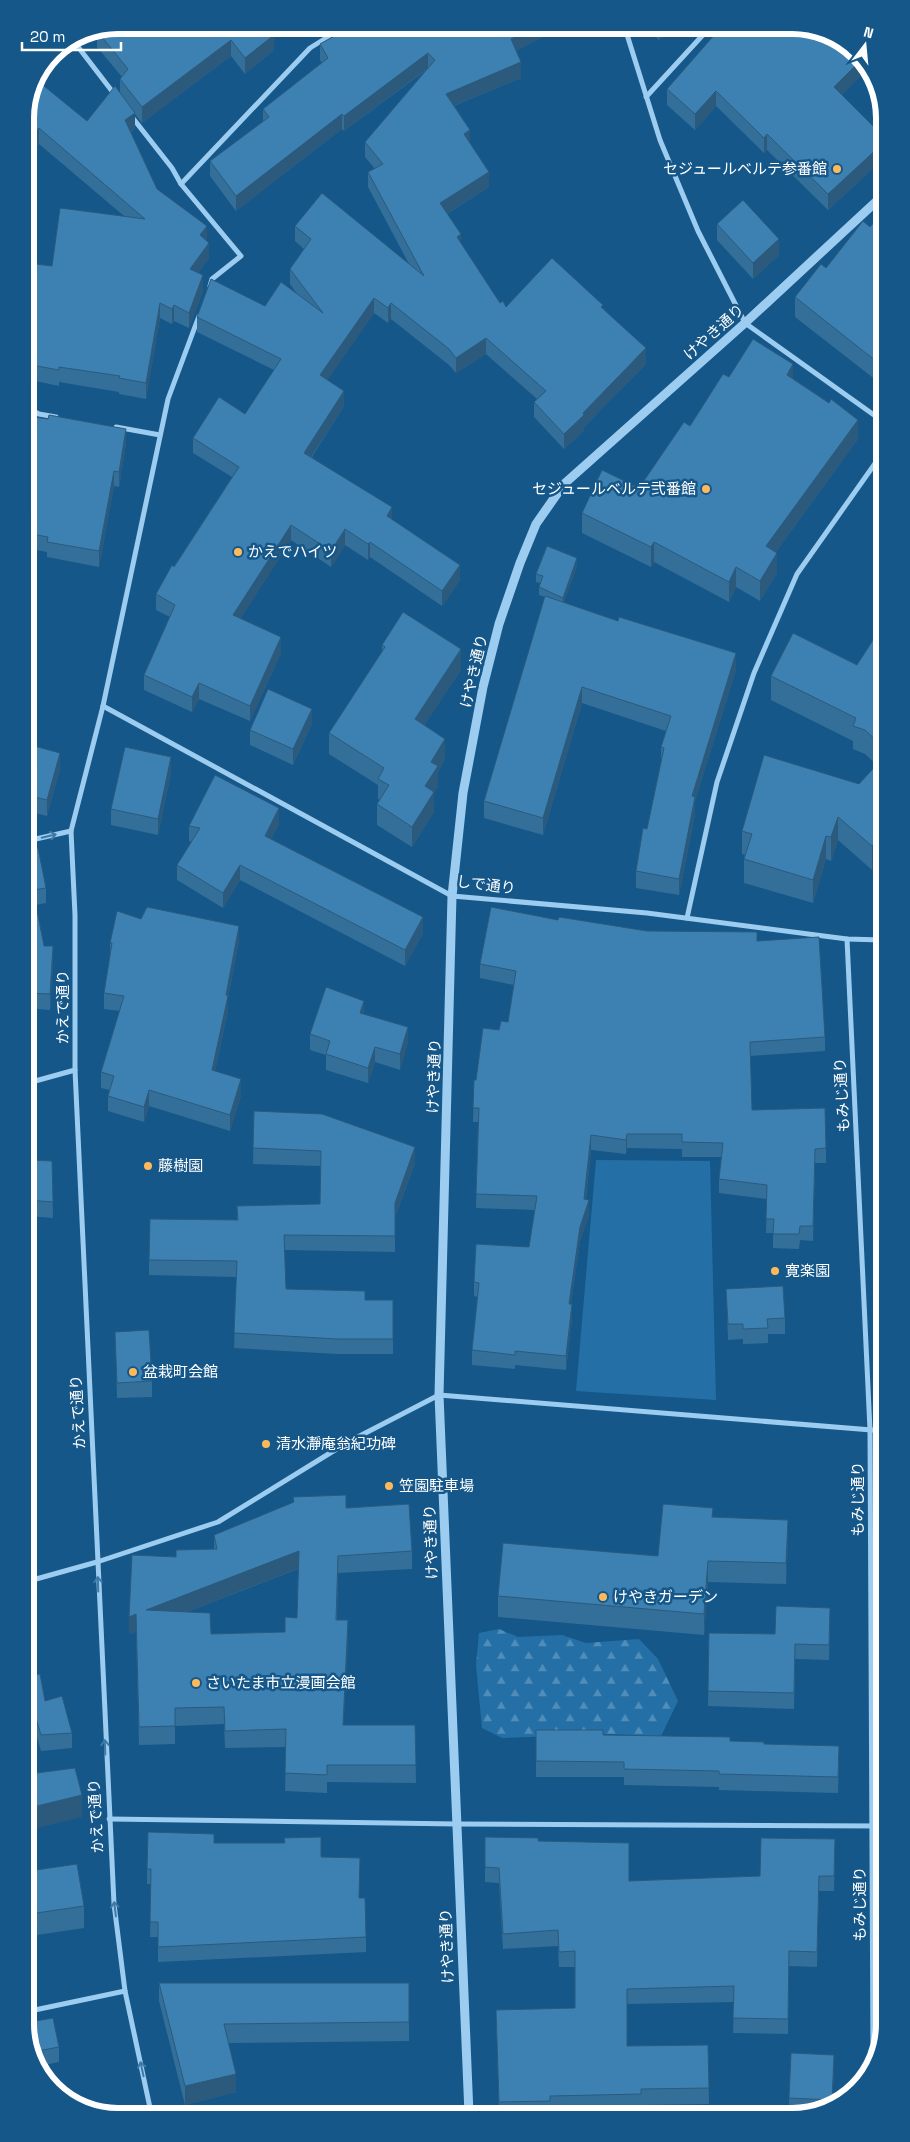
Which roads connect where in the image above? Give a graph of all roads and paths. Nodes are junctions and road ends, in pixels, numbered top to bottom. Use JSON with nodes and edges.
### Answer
{"nodes":[{"id":1,"x":333,"y":34,"type":"edge"},
{"id":2,"x":627,"y":34,"type":"edge"},
{"id":3,"x":704,"y":34,"type":"edge"},
{"id":4,"x":77,"y":45,"type":"edge"},
{"id":5,"x":646,"y":97,"type":"junction"},
{"id":6,"x":119,"y":100,"type":"edge"},
{"id":7,"x":131,"y":115,"type":"edge"},
{"id":8,"x":181,"y":184,"type":"junction"},
{"id":9,"x":876,"y":202,"type":"edge"},
{"id":10,"x":209,"y":288,"type":"edge"},
{"id":11,"x":202,"y":307,"type":"edge"},
{"id":12,"x":745,"y":323,"type":"junction"},
{"id":13,"x":34,"y":411,"type":"edge"},
{"id":14,"x":876,"y":416,"type":"edge"},
{"id":15,"x":67,"y":419,"type":"edge"},
{"id":16,"x":113,"y":427,"type":"edge"},
{"id":17,"x":160,"y":435,"type":"junction"},
{"id":18,"x":876,"y":462,"type":"edge"},
{"id":19,"x":103,"y":706,"type":"junction"},
{"id":20,"x":71,"y":831,"type":"junction"},
{"id":21,"x":34,"y":839,"type":"edge"},
{"id":22,"x":452,"y":896,"type":"junction"},
{"id":23,"x":687,"y":918,"type":"junction"},
{"id":24,"x":847,"y":939,"type":"junction"},
{"id":25,"x":876,"y":940,"type":"edge"},
{"id":26,"x":75,"y":1070,"type":"junction"},
{"id":27,"x":34,"y":1081,"type":"edge"},
{"id":28,"x":439,"y":1395,"type":"junction"},
{"id":29,"x":870,"y":1430,"type":"junction"},
{"id":30,"x":876,"y":1430,"type":"edge"},
{"id":31,"x":97,"y":1562,"type":"junction"},
{"id":32,"x":34,"y":1580,"type":"edge"},
{"id":33,"x":108,"y":1819,"type":"junction"},
{"id":34,"x":456,"y":1824,"type":"junction"},
{"id":35,"x":872,"y":1826,"type":"junction"},
{"id":36,"x":876,"y":1826,"type":"edge"},
{"id":37,"x":125,"y":1991,"type":"junction"},
{"id":38,"x":34,"y":2010,"type":"edge"},
{"id":39,"x":873,"y":2046,"type":"edge"},
{"id":40,"x":150,"y":2108,"type":"edge"},
{"id":41,"x":469,"y":2108,"type":"edge"}],
"edges":[{"from":1,"to":8,"type":"street"},
{"from":2,"to":5,"type":"street"},
{"from":3,"to":5,"type":"street"},
{"from":4,"to":6,"type":"street"},
{"from":5,"to":12,"type":"street"},
{"from":7,"to":8,"type":"street"},
{"from":8,"to":10,"type":"street"},
{"from":9,"to":12,"type":"street","name":"けやき通り"},
{"from":11,"to":17,"type":"street","name":"かえで通り"},
{"from":12,"to":14,"type":"street"},
{"from":12,"to":22,"type":"street","name":"けやき通り"},
{"from":13,"to":15,"type":"street"},
{"from":16,"to":17,"type":"street"},
{"from":17,"to":19,"type":"street","name":"かえで通り"},
{"from":18,"to":23,"type":"street"},
{"from":19,"to":20,"type":"street","name":"かえで通り"},
{"from":19,"to":22,"type":"street","name":"しで通り"},
{"from":21,"to":20,"type":"street","one_way":true},
{"from":20,"to":26,"type":"street","name":"かえで通り"},
{"from":22,"to":23,"type":"street","name":"しで通り"},
{"from":22,"to":28,"type":"street","name":"けやき通り"},
{"from":23,"to":24,"type":"street","name":"しで通り"},
{"from":24,"to":25,"type":"street","name":"しで通り"},
{"from":24,"to":29,"type":"street","name":"もみじ通り"},
{"from":26,"to":27,"type":"street"},
{"from":26,"to":31,"type":"street","name":"かえで通り"},
{"from":28,"to":29,"type":"street"},
{"from":28,"to":31,"type":"street"},
{"from":28,"to":34,"type":"street","name":"けやき通り"},
{"from":29,"to":30,"type":"street"},
{"from":29,"to":35,"type":"street","name":"もみじ通り"},
{"from":31,"to":32,"type":"street"},
{"from":33,"to":31,"type":"street","name":"かえで通り","one_way":true},
{"from":33,"to":34,"type":"street"},
{"from":37,"to":33,"type":"street","name":"かえで通り","one_way":true},
{"from":34,"to":35,"type":"street"},
{"from":34,"to":41,"type":"street","name":"けやき通り"},
{"from":35,"to":36,"type":"street"},
{"from":35,"to":39,"type":"street","name":"もみじ通り"},
{"from":37,"to":38,"type":"street"},
{"from":40,"to":37,"type":"street","name":"かえで通り","one_way":true}]}
